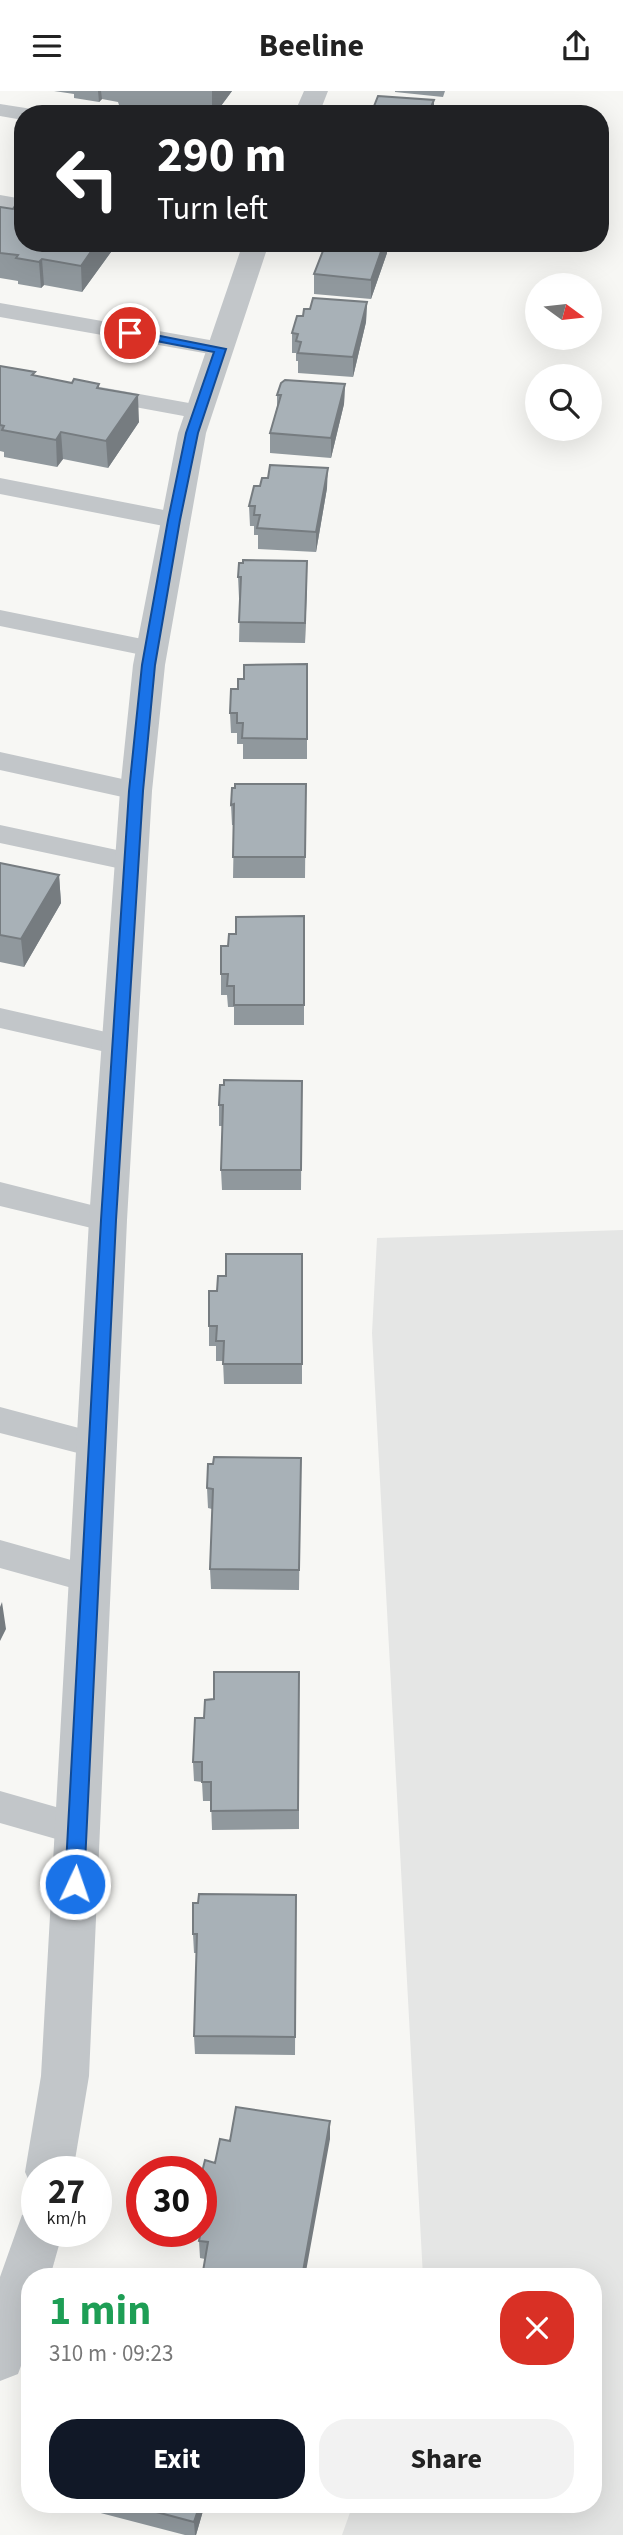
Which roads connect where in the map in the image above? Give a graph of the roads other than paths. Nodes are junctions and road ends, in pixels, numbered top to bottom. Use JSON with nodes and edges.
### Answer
{"nodes":[{"id":1,"x":249,"y":252,"type":"edge"},
{"id":2,"x":0,"y":310,"type":"edge"},
{"id":3,"x":221,"y":349,"type":"junction"},
{"id":4,"x":67,"y":388,"type":"edge"},
{"id":5,"x":200,"y":412,"type":"junction"},
{"id":6,"x":0,"y":486,"type":"edge"},
{"id":7,"x":174,"y":520,"type":"junction"},
{"id":8,"x":0,"y":618,"type":"edge"},
{"id":9,"x":152,"y":649,"type":"junction"},
{"id":10,"x":0,"y":761,"type":"edge"},
{"id":11,"x":136,"y":791,"type":"junction"},
{"id":12,"x":0,"y":834,"type":"edge"},
{"id":13,"x":131,"y":862,"type":"junction"},
{"id":14,"x":0,"y":1018,"type":"edge"},
{"id":15,"x":119,"y":1045,"type":"junction"},
{"id":16,"x":0,"y":1194,"type":"edge"},
{"id":17,"x":108,"y":1220,"type":"junction"},
{"id":18,"x":0,"y":1420,"type":"edge"},
{"id":19,"x":97,"y":1445,"type":"junction"},
{"id":20,"x":0,"y":1554,"type":"edge"},
{"id":21,"x":90,"y":1579,"type":"junction"},
{"id":22,"x":0,"y":1807,"type":"edge"},
{"id":23,"x":77,"y":1829,"type":"junction"},
{"id":24,"x":52,"y":2156,"type":"edge"},
{"id":25,"x":33,"y":2247,"type":"edge"},
{"id":26,"x":27,"y":2268,"type":"edge"},
{"id":27,"x":21,"y":2287,"type":"edge"},
{"id":28,"x":0,"y":2357,"type":"edge"}],
"edges":[{"from":1,"to":3,"type":"street"},
{"from":2,"to":3,"type":"lane"},
{"from":3,"to":5,"type":"street"},
{"from":4,"to":5,"type":"lane"},
{"from":5,"to":7,"type":"street"},
{"from":6,"to":7,"type":"lane"},
{"from":7,"to":9,"type":"street"},
{"from":8,"to":9,"type":"lane"},
{"from":9,"to":11,"type":"street"},
{"from":10,"to":11,"type":"lane"},
{"from":11,"to":13,"type":"street"},
{"from":12,"to":13,"type":"lane"},
{"from":13,"to":15,"type":"street"},
{"from":14,"to":15,"type":"lane"},
{"from":15,"to":17,"type":"street"},
{"from":16,"to":17,"type":"lane"},
{"from":17,"to":19,"type":"street"},
{"from":18,"to":19,"type":"lane"},
{"from":19,"to":21,"type":"street"},
{"from":20,"to":21,"type":"lane"},
{"from":21,"to":23,"type":"street"},
{"from":22,"to":23,"type":"lane"},
{"from":23,"to":24,"type":"street"},
{"from":25,"to":26,"type":"street"},
{"from":27,"to":28,"type":"street"}]}
